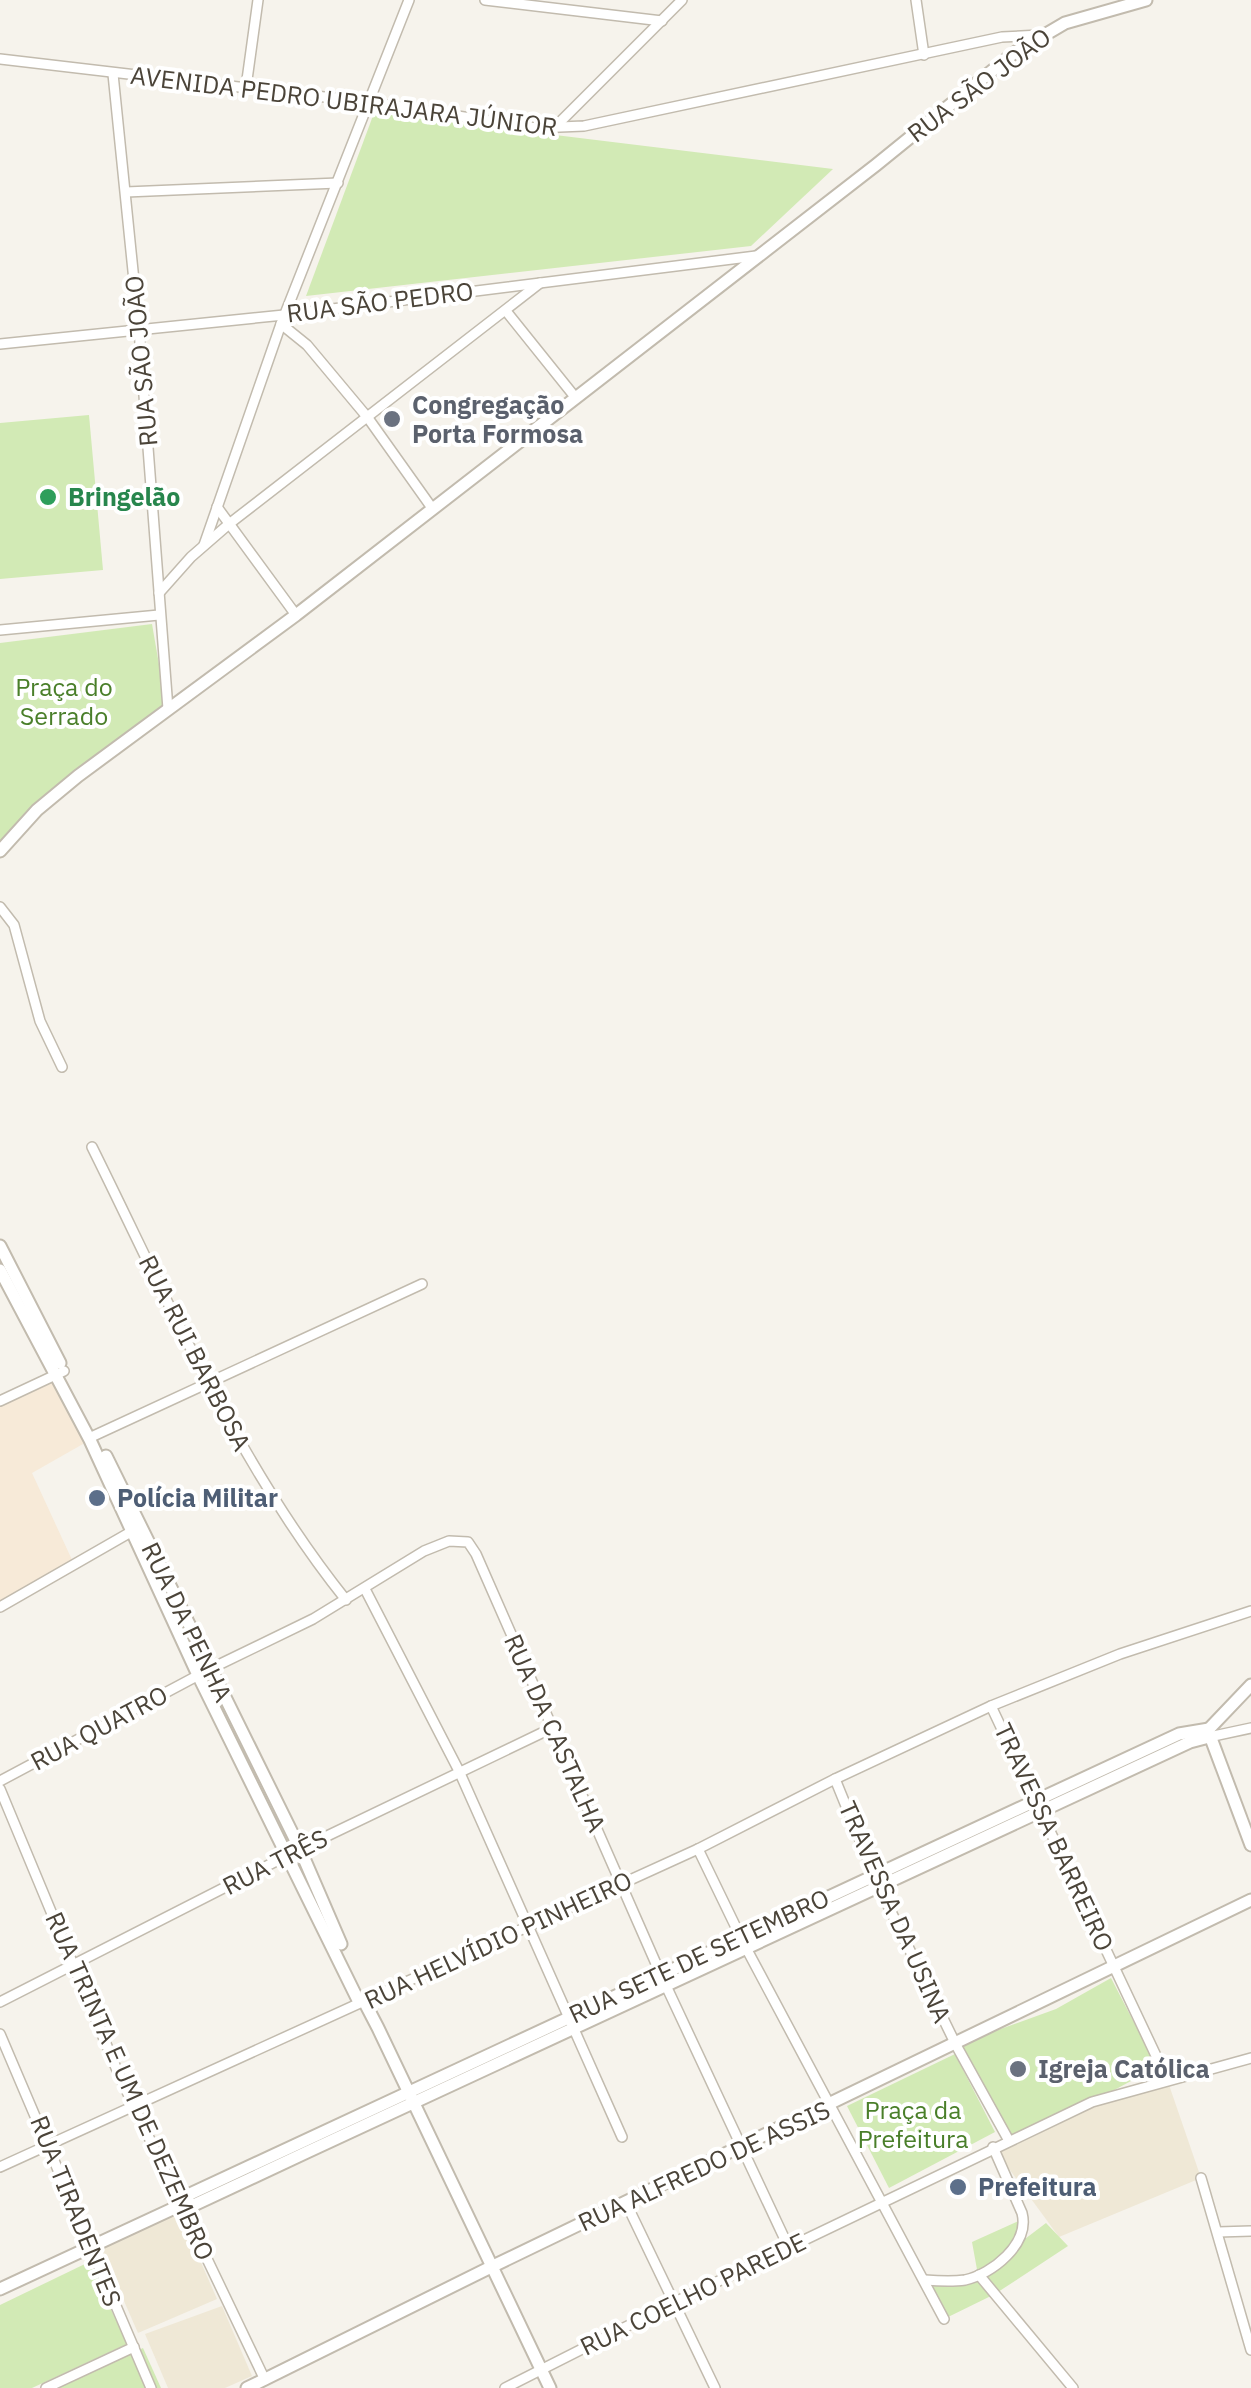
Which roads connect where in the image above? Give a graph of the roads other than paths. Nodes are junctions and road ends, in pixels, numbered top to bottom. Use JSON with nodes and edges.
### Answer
{"nodes":[{"id":1,"x":258,"y":0,"type":"edge"},
{"id":2,"x":409,"y":0,"type":"edge"},
{"id":3,"x":485,"y":0,"type":"edge"},
{"id":4,"x":682,"y":0,"type":"edge"},
{"id":5,"x":916,"y":0,"type":"edge"},
{"id":6,"x":1146,"y":0,"type":"edge"},
{"id":7,"x":662,"y":22,"type":"junction"},
{"id":8,"x":1040,"y":35,"type":"junction"},
{"id":9,"x":924,"y":54,"type":"junction"},
{"id":10,"x":0,"y":59,"type":"edge"},
{"id":11,"x":113,"y":74,"type":"junction"},
{"id":12,"x":246,"y":87,"type":"junction"},
{"id":13,"x":367,"y":102,"type":"junction"},
{"id":14,"x":553,"y":129,"type":"junction"},
{"id":15,"x":338,"y":183,"type":"junction"},
{"id":16,"x":126,"y":192,"type":"junction"},
{"id":17,"x":759,"y":256,"type":"junction"},
{"id":18,"x":543,"y":281,"type":"junction"},
{"id":19,"x":497,"y":287,"type":"junction"},
{"id":20,"x":510,"y":308,"type":"junction"},
{"id":21,"x":282,"y":319,"type":"junction"},
{"id":22,"x":139,"y":330,"type":"junction"},
{"id":23,"x":0,"y":344,"type":"edge"},
{"id":24,"x":575,"y":397,"type":"junction"},
{"id":25,"x":368,"y":418,"type":"junction"},
{"id":26,"x":217,"y":507,"type":"junction"},
{"id":27,"x":432,"y":508,"type":"junction"},
{"id":28,"x":229,"y":524,"type":"junction"},
{"id":29,"x":204,"y":545,"type":"junction"},
{"id":30,"x":159,"y":593,"type":"junction"},
{"id":31,"x":159,"y":615,"type":"junction"},
{"id":32,"x":296,"y":615,"type":"junction"},
{"id":33,"x":0,"y":630,"type":"edge"},
{"id":34,"x":168,"y":709,"type":"junction"},
{"id":35,"x":0,"y":851,"type":"edge"},
{"id":36,"x":0,"y":907,"type":"edge"},
{"id":37,"x":62,"y":1067,"type":"dead end"},
{"id":38,"x":92,"y":1147,"type":"dead end"},
{"id":39,"x":0,"y":1246,"type":"edge"},
{"id":40,"x":0,"y":1270,"type":"edge"},
{"id":41,"x":422,"y":1284,"type":"dead end"},
{"id":42,"x":60,"y":1372,"type":"junction"},
{"id":43,"x":208,"y":1382,"type":"junction"},
{"id":44,"x":0,"y":1402,"type":"edge"},
{"id":45,"x":92,"y":1436,"type":"junction"},
{"id":46,"x":136,"y":1529,"type":"junction"},
{"id":47,"x":472,"y":1546,"type":"joint"},
{"id":48,"x":365,"y":1589,"type":"junction"},
{"id":49,"x":346,"y":1600,"type":"junction"},
{"id":50,"x":0,"y":1607,"type":"edge"},
{"id":51,"x":1251,"y":1611,"type":"edge"},
{"id":52,"x":205,"y":1672,"type":"junction"},
{"id":53,"x":1251,"y":1685,"type":"edge"},
{"id":54,"x":991,"y":1706,"type":"junction"},
{"id":55,"x":552,"y":1728,"type":"junction"},
{"id":56,"x":1251,"y":1728,"type":"edge"},
{"id":57,"x":1209,"y":1733,"type":"junction"},
{"id":58,"x":459,"y":1770,"type":"junction"},
{"id":59,"x":834,"y":1780,"type":"junction"},
{"id":60,"x":0,"y":1781,"type":"edge"},
{"id":61,"x":0,"y":1789,"type":"edge"},
{"id":62,"x":1037,"y":1806,"type":"junction"},
{"id":63,"x":1251,"y":1845,"type":"edge"},
{"id":64,"x":698,"y":1849,"type":"junction"},
{"id":65,"x":294,"y":1852,"type":"junction"},
{"id":66,"x":621,"y":1882,"type":"junction"},
{"id":67,"x":877,"y":1882,"type":"junction"},
{"id":68,"x":1251,"y":1900,"type":"edge"},
{"id":69,"x":529,"y":1924,"type":"junction"},
{"id":70,"x":743,"y":1940,"type":"junction"},
{"id":71,"x":73,"y":1966,"type":"junction"},
{"id":72,"x":1116,"y":1968,"type":"junction"},
{"id":73,"x":664,"y":1980,"type":"junction"},
{"id":74,"x":0,"y":2002,"type":"edge"},
{"id":75,"x":364,"y":2003,"type":"junction"},
{"id":76,"x":569,"y":2016,"type":"junction"},
{"id":77,"x":575,"y":2028,"type":"junction"},
{"id":78,"x":0,"y":2034,"type":"edge"},
{"id":79,"x":956,"y":2045,"type":"junction"},
{"id":80,"x":502,"y":2054,"type":"junction"},
{"id":81,"x":1251,"y":2058,"type":"edge"},
{"id":82,"x":1168,"y":2079,"type":"junction"},
{"id":83,"x":410,"y":2098,"type":"junction"},
{"id":84,"x":832,"y":2105,"type":"junction"},
{"id":85,"x":134,"y":2108,"type":"junction"},
{"id":86,"x":622,"y":2138,"type":"dead end"},
{"id":87,"x":1008,"y":2139,"type":"junction"},
{"id":88,"x":50,"y":2146,"type":"junction"},
{"id":89,"x":742,"y":2147,"type":"junction"},
{"id":90,"x":993,"y":2147,"type":"junction"},
{"id":91,"x":0,"y":2167,"type":"edge"},
{"id":92,"x":1201,"y":2178,"type":"dead end"},
{"id":93,"x":882,"y":2201,"type":"junction"},
{"id":94,"x":626,"y":2203,"type":"junction"},
{"id":95,"x":181,"y":2205,"type":"junction"},
{"id":96,"x":1251,"y":2231,"type":"edge"},
{"id":97,"x":1218,"y":2232,"type":"junction"},
{"id":98,"x":788,"y":2246,"type":"junction"},
{"id":99,"x":91,"y":2247,"type":"junction"},
{"id":100,"x":491,"y":2266,"type":"junction"},
{"id":101,"x":979,"y":2275,"type":"junction"},
{"id":102,"x":924,"y":2280,"type":"junction"},
{"id":103,"x":0,"y":2289,"type":"edge"},
{"id":104,"x":675,"y":2302,"type":"junction"},
{"id":105,"x":944,"y":2320,"type":"dead end"},
{"id":106,"x":134,"y":2347,"type":"junction"},
{"id":107,"x":1251,"y":2350,"type":"edge"},
{"id":108,"x":541,"y":2370,"type":"junction"},
{"id":109,"x":267,"y":2384,"type":"edge"},
{"id":110,"x":46,"y":2388,"type":"edge"},
{"id":111,"x":151,"y":2388,"type":"edge"},
{"id":112,"x":248,"y":2388,"type":"edge"},
{"id":113,"x":505,"y":2388,"type":"edge"},
{"id":114,"x":550,"y":2388,"type":"edge"},
{"id":115,"x":716,"y":2388,"type":"edge"},
{"id":116,"x":1073,"y":2388,"type":"edge"}],
"edges":[{"from":1,"to":12,"type":"street"},
{"from":2,"to":13,"type":"street"},
{"from":3,"to":7,"type":"street"},
{"from":4,"to":7,"type":"street"},
{"from":5,"to":9,"type":"street"},
{"from":6,"to":8,"type":"street","name":"RUA SÃO JOÃO"},
{"from":7,"to":14,"type":"street"},
{"from":8,"to":9,"type":"street","name":"AVENIDA PEDRO UBIRAJARA JÚNIOR"},
{"from":8,"to":17,"type":"street","name":"RUA SÃO JOÃO"},
{"from":9,"to":14,"type":"street","name":"AVENIDA PEDRO UBIRAJARA JÚNIOR"},
{"from":10,"to":11,"type":"street","name":"AVENIDA PEDRO UBIRAJARA JÚNIOR"},
{"from":11,"to":12,"type":"street","name":"AVENIDA PEDRO UBIRAJARA JÚNIOR"},
{"from":11,"to":16,"type":"street","name":"RUA SÃO JOÃO"},
{"from":12,"to":13,"type":"street","name":"AVENIDA PEDRO UBIRAJARA JÚNIOR"},
{"from":13,"to":14,"type":"street","name":"AVENIDA PEDRO UBIRAJARA JÚNIOR"},
{"from":13,"to":15,"type":"street"},
{"from":15,"to":16,"type":"street"},
{"from":15,"to":21,"type":"street"},
{"from":16,"to":22,"type":"street","name":"RUA SÃO JOÃO"},
{"from":17,"to":18,"type":"street","name":"RUA SÃO PEDRO"},
{"from":17,"to":24,"type":"street","name":"RUA SÃO JOÃO"},
{"from":18,"to":19,"type":"street","name":"RUA SÃO PEDRO"},
{"from":18,"to":20,"type":"street"},
{"from":19,"to":20,"type":"street"},
{"from":19,"to":21,"type":"street","name":"RUA SÃO PEDRO"},
{"from":20,"to":24,"type":"street"},
{"from":20,"to":25,"type":"street"},
{"from":21,"to":22,"type":"street","name":"RUA SÃO PEDRO"},
{"from":21,"to":25,"type":"street"},
{"from":21,"to":26,"type":"street"},
{"from":22,"to":23,"type":"street","name":"RUA SÃO PEDRO"},
{"from":22,"to":30,"type":"street","name":"RUA SÃO JOÃO"},
{"from":24,"to":27,"type":"street","name":"RUA SÃO JOÃO"},
{"from":25,"to":27,"type":"street"},
{"from":25,"to":28,"type":"street"},
{"from":26,"to":28,"type":"street"},
{"from":26,"to":29,"type":"street"},
{"from":27,"to":32,"type":"street","name":"RUA SÃO JOÃO"},
{"from":28,"to":29,"type":"street"},
{"from":28,"to":32,"type":"street"},
{"from":29,"to":30,"type":"street"},
{"from":30,"to":31,"type":"street","name":"RUA SÃO JOÃO"},
{"from":31,"to":33,"type":"street"},
{"from":31,"to":34,"type":"street","name":"RUA SÃO JOÃO"},
{"from":32,"to":34,"type":"street","name":"RUA SÃO JOÃO"},
{"from":34,"to":35,"type":"street","name":"RUA SÃO JOÃO"},
{"from":36,"to":37,"type":"street"},
{"from":38,"to":43,"type":"street","name":"RUA RUI BARBOSA"},
{"from":39,"to":42,"type":"street","name":"RUA DA PENHA"},
{"from":40,"to":42,"type":"street","name":"RUA DA PENHA"},
{"from":41,"to":43,"type":"street"},
{"from":42,"to":44,"type":"street"},
{"from":42,"to":45,"type":"street","name":"RUA DA PENHA"},
{"from":43,"to":45,"type":"street"},
{"from":43,"to":49,"type":"street","name":"RUA RUI BARBOSA"},
{"from":45,"to":46,"type":"street","name":"RUA DA PENHA"},
{"from":46,"to":50,"type":"street"},
{"from":46,"to":52,"type":"street","name":"RUA DA PENHA"},
{"from":47,"to":48,"type":"street","name":"RUA QUATRO"},
{"from":47,"to":55,"type":"street","name":"RUA DA CASTALHA"},
{"from":48,"to":49,"type":"street","name":"RUA QUATRO"},
{"from":48,"to":58,"type":"street"},
{"from":49,"to":52,"type":"street","name":"RUA QUATRO"},
{"from":51,"to":54,"type":"street","name":"RUA HELVÍDIO PINHEIRO"},
{"from":52,"to":60,"type":"street","name":"RUA QUATRO"},
{"from":52,"to":65,"type":"street","name":"RUA DA PENHA"},
{"from":53,"to":57,"type":"street"},
{"from":54,"to":59,"type":"street","name":"RUA HELVÍDIO PINHEIRO"},
{"from":54,"to":62,"type":"street","name":"TRAVESSA BARREIRO"},
{"from":55,"to":58,"type":"street","name":"RUA TRÊS"},
{"from":55,"to":66,"type":"street","name":"RUA DA CASTALHA"},
{"from":56,"to":57,"type":"street","name":"RUA SETE DE SETEMBRO"},
{"from":57,"to":62,"type":"street","name":"RUA SETE DE SETEMBRO"},
{"from":57,"to":63,"type":"street"},
{"from":58,"to":65,"type":"street","name":"RUA TRÊS"},
{"from":58,"to":69,"type":"street"},
{"from":59,"to":64,"type":"street","name":"RUA HELVÍDIO PINHEIRO"},
{"from":59,"to":67,"type":"street","name":"TRAVESSA DA USINA"},
{"from":61,"to":71,"type":"street","name":"RUA TRINTA E UM DE DEZEMBRO"},
{"from":62,"to":67,"type":"street","name":"RUA SETE DE SETEMBRO"},
{"from":62,"to":72,"type":"street","name":"TRAVESSA BARREIRO"},
{"from":64,"to":66,"type":"street","name":"RUA HELVÍDIO PINHEIRO"},
{"from":64,"to":70,"type":"street"},
{"from":65,"to":71,"type":"street","name":"RUA TRÊS"},
{"from":65,"to":75,"type":"street","name":"RUA DA PENHA"},
{"from":66,"to":69,"type":"street","name":"RUA HELVÍDIO PINHEIRO"},
{"from":66,"to":73,"type":"street","name":"RUA DA CASTALHA"},
{"from":67,"to":70,"type":"street","name":"RUA SETE DE SETEMBRO"},
{"from":67,"to":79,"type":"street","name":"TRAVESSA DA USINA"},
{"from":68,"to":72,"type":"street","name":"RUA ALFREDO DE ASSIS"},
{"from":69,"to":75,"type":"street","name":"RUA HELVÍDIO PINHEIRO"},
{"from":69,"to":76,"type":"street"},
{"from":70,"to":73,"type":"street","name":"RUA SETE DE SETEMBRO"},
{"from":70,"to":84,"type":"street"},
{"from":71,"to":74,"type":"street","name":"RUA TRÊS"},
{"from":71,"to":85,"type":"street","name":"RUA TRINTA E UM DE DEZEMBRO"},
{"from":72,"to":79,"type":"street","name":"RUA ALFREDO DE ASSIS"},
{"from":72,"to":82,"type":"street","name":"TRAVESSA BARREIRO"},
{"from":73,"to":76,"type":"street","name":"RUA SETE DE SETEMBRO"},
{"from":73,"to":77,"type":"street","name":"RUA SETE DE SETEMBRO"},
{"from":73,"to":89,"type":"street","name":"RUA DA CASTALHA"},
{"from":75,"to":83,"type":"street","name":"RUA DA PENHA"},
{"from":75,"to":85,"type":"street","name":"RUA HELVÍDIO PINHEIRO"},
{"from":76,"to":77,"type":"street"},
{"from":76,"to":80,"type":"street","name":"RUA SETE DE SETEMBRO"},
{"from":77,"to":80,"type":"street","name":"RUA SETE DE SETEMBRO"},
{"from":77,"to":86,"type":"street"},
{"from":78,"to":88,"type":"street","name":"RUA TIRADENTES"},
{"from":79,"to":84,"type":"street","name":"RUA ALFREDO DE ASSIS"},
{"from":79,"to":87,"type":"street","name":"TRAVESSA DA USINA"},
{"from":80,"to":83,"type":"street","name":"RUA SETE DE SETEMBRO"},
{"from":81,"to":82,"type":"street","name":"RUA COELHO PAREDE"},
{"from":82,"to":87,"type":"street","name":"RUA COELHO PAREDE"},
{"from":83,"to":95,"type":"street","name":"RUA SETE DE SETEMBRO"},
{"from":83,"to":100,"type":"street","name":"RUA DA PENHA"},
{"from":84,"to":89,"type":"street","name":"RUA ALFREDO DE ASSIS"},
{"from":84,"to":93,"type":"street"},
{"from":85,"to":88,"type":"street","name":"RUA HELVÍDIO PINHEIRO"},
{"from":85,"to":95,"type":"street","name":"RUA TRINTA E UM DE DEZEMBRO"},
{"from":87,"to":90,"type":"street","name":"RUA COELHO PAREDE"},
{"from":88,"to":91,"type":"street","name":"RUA HELVÍDIO PINHEIRO"},
{"from":88,"to":99,"type":"street","name":"RUA TIRADENTES"},
{"from":89,"to":94,"type":"street","name":"RUA ALFREDO DE ASSIS"},
{"from":89,"to":98,"type":"street","name":"RUA DA CASTALHA"},
{"from":90,"to":93,"type":"street","name":"RUA COELHO PAREDE"},
{"from":90,"to":101,"type":"street"},
{"from":92,"to":97,"type":"street"},
{"from":93,"to":98,"type":"street","name":"RUA COELHO PAREDE"},
{"from":93,"to":102,"type":"street"},
{"from":94,"to":100,"type":"street","name":"RUA ALFREDO DE ASSIS"},
{"from":94,"to":104,"type":"street"},
{"from":95,"to":99,"type":"street","name":"RUA SETE DE SETEMBRO"},
{"from":95,"to":109,"type":"street","name":"RUA TRINTA E UM DE DEZEMBRO"},
{"from":96,"to":97,"type":"street"},
{"from":97,"to":107,"type":"street"},
{"from":98,"to":104,"type":"street","name":"RUA COELHO PAREDE"},
{"from":99,"to":103,"type":"street","name":"RUA SETE DE SETEMBRO"},
{"from":99,"to":106,"type":"street","name":"RUA TIRADENTES"},
{"from":100,"to":108,"type":"street","name":"RUA DA PENHA"},
{"from":100,"to":109,"type":"street","name":"RUA ALFREDO DE ASSIS"},
{"from":101,"to":102,"type":"street"},
{"from":101,"to":116,"type":"street"},
{"from":102,"to":105,"type":"street"},
{"from":104,"to":108,"type":"street","name":"RUA COELHO PAREDE"},
{"from":104,"to":115,"type":"street"},
{"from":106,"to":110,"type":"street"},
{"from":106,"to":111,"type":"street","name":"RUA TIRADENTES"},
{"from":108,"to":113,"type":"street","name":"RUA COELHO PAREDE"},
{"from":108,"to":114,"type":"street","name":"RUA DA PENHA"},
{"from":109,"to":112,"type":"street","name":"RUA ALFREDO DE ASSIS"}]}
